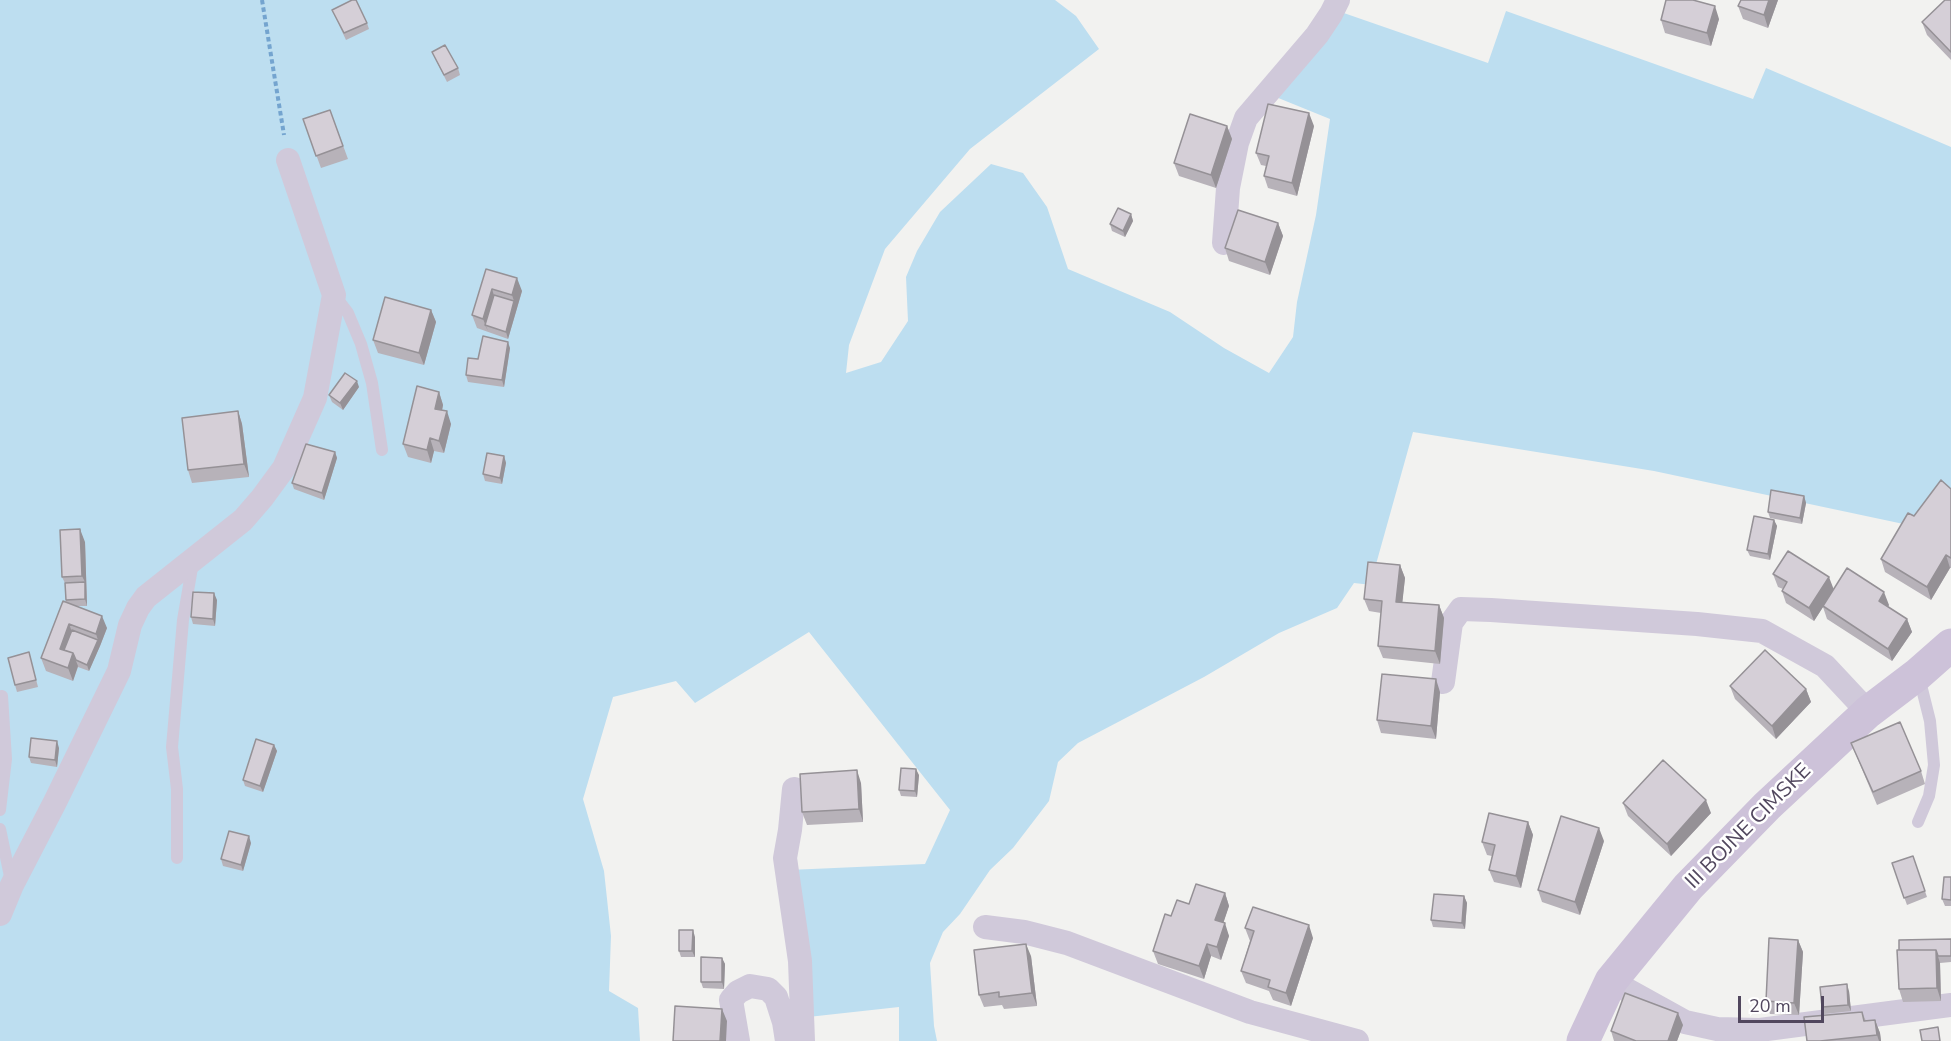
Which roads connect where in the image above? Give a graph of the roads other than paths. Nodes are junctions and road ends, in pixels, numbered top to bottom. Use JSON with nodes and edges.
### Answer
{"nodes":[{"id":1,"x":1338,"y":0,"type":"edge"},
{"id":2,"x":288,"y":160,"type":"road end"},
{"id":3,"x":1224,"y":243,"type":"edge"},
{"id":4,"x":334,"y":295,"type":"junction"},
{"id":5,"x":382,"y":450,"type":"dead end"},
{"id":6,"x":194,"y":558,"type":"junction"},
{"id":7,"x":1951,"y":645,"type":"edge"},
{"id":8,"x":1918,"y":674,"type":"junction"},
{"id":9,"x":1443,"y":682,"type":"dead end"},
{"id":10,"x":2,"y":696,"type":"dead end"},
{"id":11,"x":1868,"y":712,"type":"junction"},
{"id":12,"x":794,"y":789,"type":"dead end"},
{"id":13,"x":0,"y":810,"type":"edge"},
{"id":14,"x":1918,"y":822,"type":"dead end"},
{"id":15,"x":0,"y":830,"type":"edge"},
{"id":16,"x":177,"y":858,"type":"dead end"},
{"id":17,"x":12,"y":885,"type":"junction"},
{"id":18,"x":0,"y":914,"type":"edge"},
{"id":19,"x":985,"y":927,"type":"dead end"},
{"id":20,"x":1611,"y":981,"type":"junction"},
{"id":21,"x":1951,"y":1005,"type":"edge"},
{"id":22,"x":738,"y":1041,"type":"edge"},
{"id":23,"x":787,"y":1041,"type":"edge"},
{"id":24,"x":803,"y":1041,"type":"edge"},
{"id":25,"x":1357,"y":1041,"type":"edge"},
{"id":26,"x":1583,"y":1041,"type":"edge"}],
"edges":[{"from":1,"to":3,"type":"street"},
{"from":2,"to":4,"type":"street"},
{"from":4,"to":5,"type":"lane"},
{"from":4,"to":6,"type":"street"},
{"from":6,"to":16,"type":"lane"},
{"from":6,"to":17,"type":"street"},
{"from":7,"to":8,"type":"street","name":"III BOJNE CIMSKE"},
{"from":8,"to":11,"type":"street","name":"III BOJNE CIMSKE"},
{"from":8,"to":14,"type":"lane"},
{"from":9,"to":11,"type":"street"},
{"from":10,"to":13,"type":"lane"},
{"from":11,"to":20,"type":"street","name":"III BOJNE CIMSKE"},
{"from":12,"to":24,"type":"street"},
{"from":15,"to":17,"type":"lane"},
{"from":17,"to":18,"type":"street"},
{"from":19,"to":25,"type":"street"},
{"from":20,"to":21,"type":"street"},
{"from":20,"to":26,"type":"street","name":"III BOJNE CIMSKE"},
{"from":22,"to":23,"type":"street"}]}
